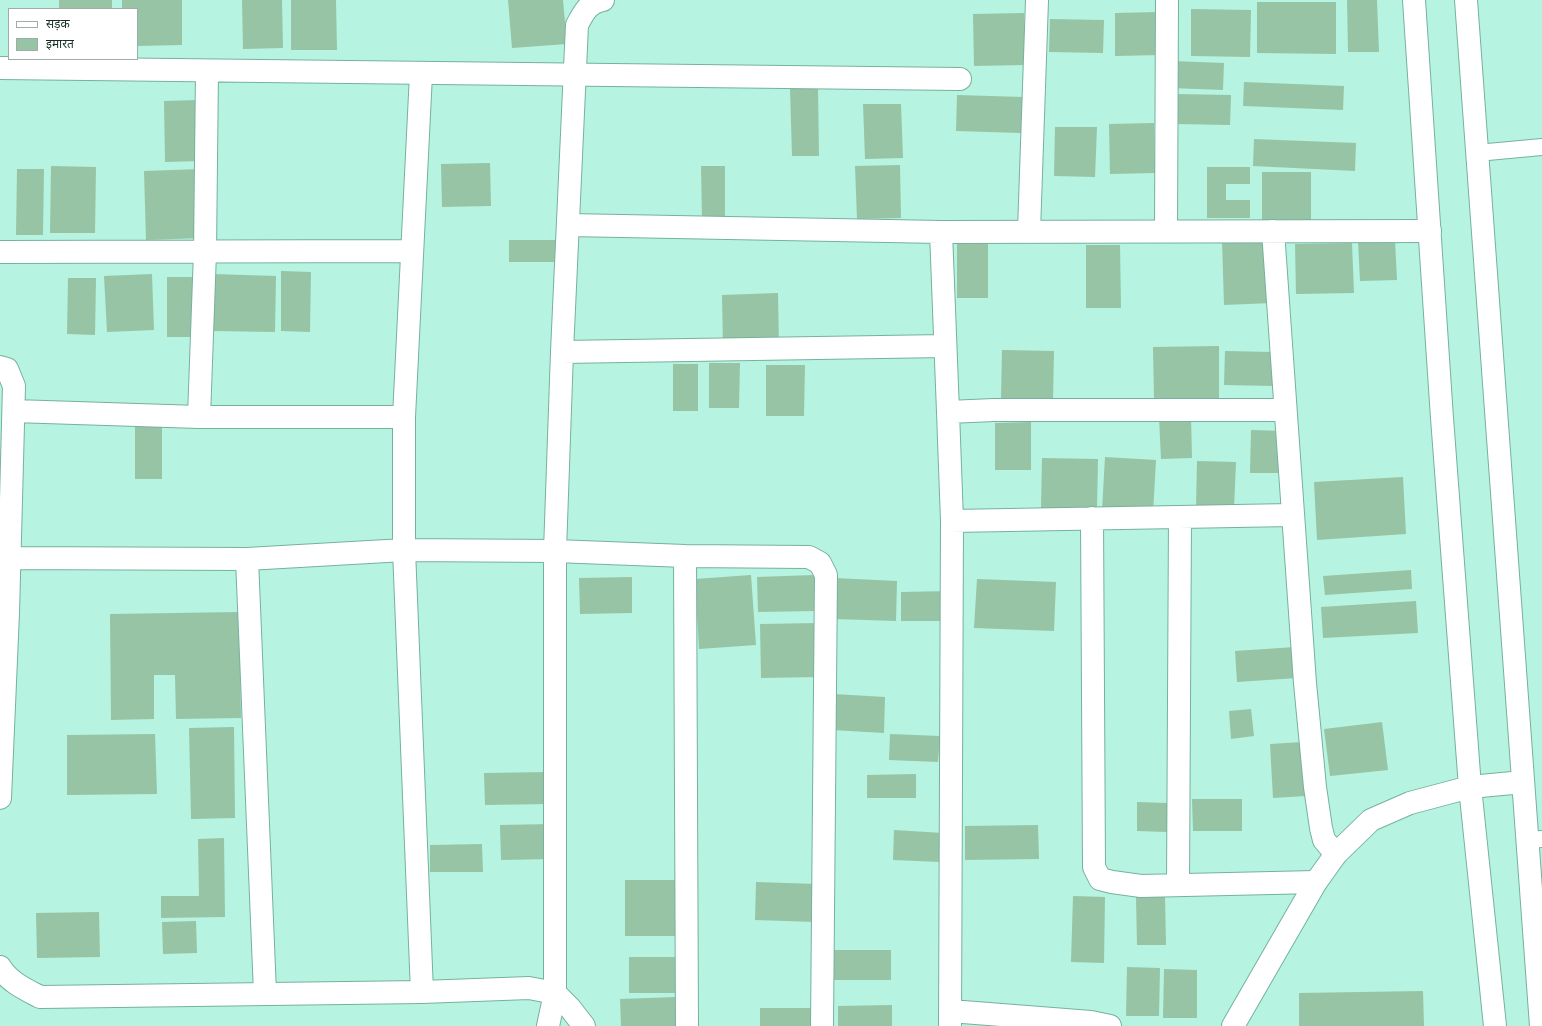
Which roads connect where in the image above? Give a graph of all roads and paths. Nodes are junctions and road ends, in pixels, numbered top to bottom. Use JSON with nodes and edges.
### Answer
{"nodes":[{"id":1,"x":603,"y":0,"type":"edge"},
{"id":2,"x":1037,"y":0,"type":"edge"},
{"id":3,"x":1167,"y":0,"type":"edge"},
{"id":4,"x":1414,"y":0,"type":"edge"},
{"id":5,"x":1466,"y":0,"type":"edge"},
{"id":6,"x":0,"y":68,"type":"edge"},
{"id":7,"x":207,"y":71,"type":"junction"},
{"id":8,"x":421,"y":74,"type":"junction"},
{"id":9,"x":575,"y":75,"type":"junction"},
{"id":10,"x":960,"y":79,"type":"dead end"},
{"id":11,"x":1542,"y":147,"type":"edge"},
{"id":12,"x":1477,"y":153,"type":"junction"},
{"id":13,"x":568,"y":225,"type":"junction"},
{"id":14,"x":1430,"y":230,"type":"junction"},
{"id":15,"x":1166,"y":231,"type":"junction"},
{"id":16,"x":1273,"y":231,"type":"junction"},
{"id":17,"x":941,"y":232,"type":"junction"},
{"id":18,"x":1029,"y":232,"type":"junction"},
{"id":19,"x":412,"y":251,"type":"junction"},
{"id":20,"x":0,"y":252,"type":"edge"},
{"id":21,"x":206,"y":252,"type":"junction"},
{"id":22,"x":945,"y":346,"type":"junction"},
{"id":23,"x":562,"y":352,"type":"junction"},
{"id":24,"x":0,"y":367,"type":"edge"},
{"id":25,"x":1284,"y":410,"type":"junction"},
{"id":26,"x":14,"y":411,"type":"junction"},
{"id":27,"x":948,"y":412,"type":"junction"},
{"id":28,"x":199,"y":417,"type":"junction"},
{"id":29,"x":404,"y":417,"type":"junction"},
{"id":30,"x":1292,"y":514,"type":"junction"},
{"id":31,"x":1180,"y":517,"type":"junction"},
{"id":32,"x":1092,"y":518,"type":"junction"},
{"id":33,"x":952,"y":521,"type":"junction"},
{"id":34,"x":404,"y":550,"type":"junction"},
{"id":35,"x":555,"y":551,"type":"junction"},
{"id":36,"x":685,"y":556,"type":"junction"},
{"id":37,"x":9,"y":558,"type":"junction"},
{"id":38,"x":247,"y":559,"type":"junction"},
{"id":39,"x":4,"y":613,"type":"edge"},
{"id":40,"x":1523,"y":782,"type":"junction"},
{"id":41,"x":1470,"y":787,"type":"junction"},
{"id":42,"x":0,"y":798,"type":"edge"},
{"id":43,"x":1535,"y":840,"type":"edge"},
{"id":44,"x":1336,"y":854,"type":"junction"},
{"id":45,"x":1316,"y":882,"type":"junction"},
{"id":46,"x":1178,"y":885,"type":"junction"},
{"id":47,"x":0,"y":967,"type":"edge"},
{"id":48,"x":422,"y":992,"type":"junction"},
{"id":49,"x":265,"y":993,"type":"junction"},
{"id":50,"x":555,"y":993,"type":"junction"},
{"id":51,"x":950,"y":1019,"type":"edge"},
{"id":52,"x":1097,"y":1025,"type":"edge"},
{"id":53,"x":548,"y":1026,"type":"edge"},
{"id":54,"x":584,"y":1026,"type":"edge"},
{"id":55,"x":687,"y":1026,"type":"edge"},
{"id":56,"x":822,"y":1026,"type":"edge"},
{"id":57,"x":1233,"y":1026,"type":"edge"},
{"id":58,"x":1495,"y":1026,"type":"edge"},
{"id":59,"x":1541,"y":1026,"type":"edge"}],
"edges":[{"from":1,"to":9,"type":"street"},
{"from":2,"to":18,"type":"street"},
{"from":3,"to":15,"type":"street"},
{"from":4,"to":14,"type":"street"},
{"from":5,"to":12,"type":"street"},
{"from":6,"to":7,"type":"street"},
{"from":7,"to":8,"type":"street"},
{"from":7,"to":21,"type":"street"},
{"from":8,"to":9,"type":"street"},
{"from":8,"to":19,"type":"street"},
{"from":9,"to":10,"type":"street"},
{"from":9,"to":13,"type":"street"},
{"from":11,"to":12,"type":"lane"},
{"from":12,"to":40,"type":"street"},
{"from":13,"to":17,"type":"street"},
{"from":13,"to":23,"type":"street"},
{"from":14,"to":16,"type":"street"},
{"from":14,"to":41,"type":"street"},
{"from":15,"to":16,"type":"street"},
{"from":15,"to":18,"type":"street"},
{"from":16,"to":25,"type":"street"},
{"from":17,"to":18,"type":"street"},
{"from":17,"to":22,"type":"street"},
{"from":19,"to":21,"type":"street"},
{"from":19,"to":29,"type":"street"},
{"from":20,"to":21,"type":"street"},
{"from":21,"to":28,"type":"street"},
{"from":22,"to":23,"type":"street"},
{"from":22,"to":27,"type":"street"},
{"from":23,"to":35,"type":"street"},
{"from":24,"to":26,"type":"street"},
{"from":25,"to":27,"type":"street"},
{"from":25,"to":30,"type":"street"},
{"from":26,"to":28,"type":"street"},
{"from":26,"to":37,"type":"street"},
{"from":27,"to":33,"type":"street"},
{"from":28,"to":29,"type":"street"},
{"from":29,"to":34,"type":"street"},
{"from":30,"to":31,"type":"street"},
{"from":30,"to":44,"type":"street"},
{"from":31,"to":32,"type":"street"},
{"from":31,"to":46,"type":"street"},
{"from":32,"to":33,"type":"street"},
{"from":32,"to":46,"type":"street"},
{"from":33,"to":51,"type":"street"},
{"from":34,"to":35,"type":"street"},
{"from":34,"to":38,"type":"street"},
{"from":34,"to":48,"type":"street"},
{"from":35,"to":36,"type":"street"},
{"from":35,"to":50,"type":"street"},
{"from":36,"to":55,"type":"street"},
{"from":36,"to":56,"type":"street"},
{"from":37,"to":38,"type":"street"},
{"from":37,"to":39,"type":"street"},
{"from":38,"to":49,"type":"street"},
{"from":39,"to":42,"type":"street"},
{"from":40,"to":41,"type":"street"},
{"from":40,"to":43,"type":"street"},
{"from":41,"to":44,"type":"street"},
{"from":41,"to":58,"type":"street"},
{"from":43,"to":59,"type":"street"},
{"from":44,"to":45,"type":"street"},
{"from":45,"to":46,"type":"street"},
{"from":45,"to":57,"type":"street"},
{"from":47,"to":49,"type":"street"},
{"from":48,"to":49,"type":"street"},
{"from":48,"to":50,"type":"street"},
{"from":50,"to":53,"type":"street"},
{"from":50,"to":54,"type":"street"},
{"from":51,"to":52,"type":"street"}]}
